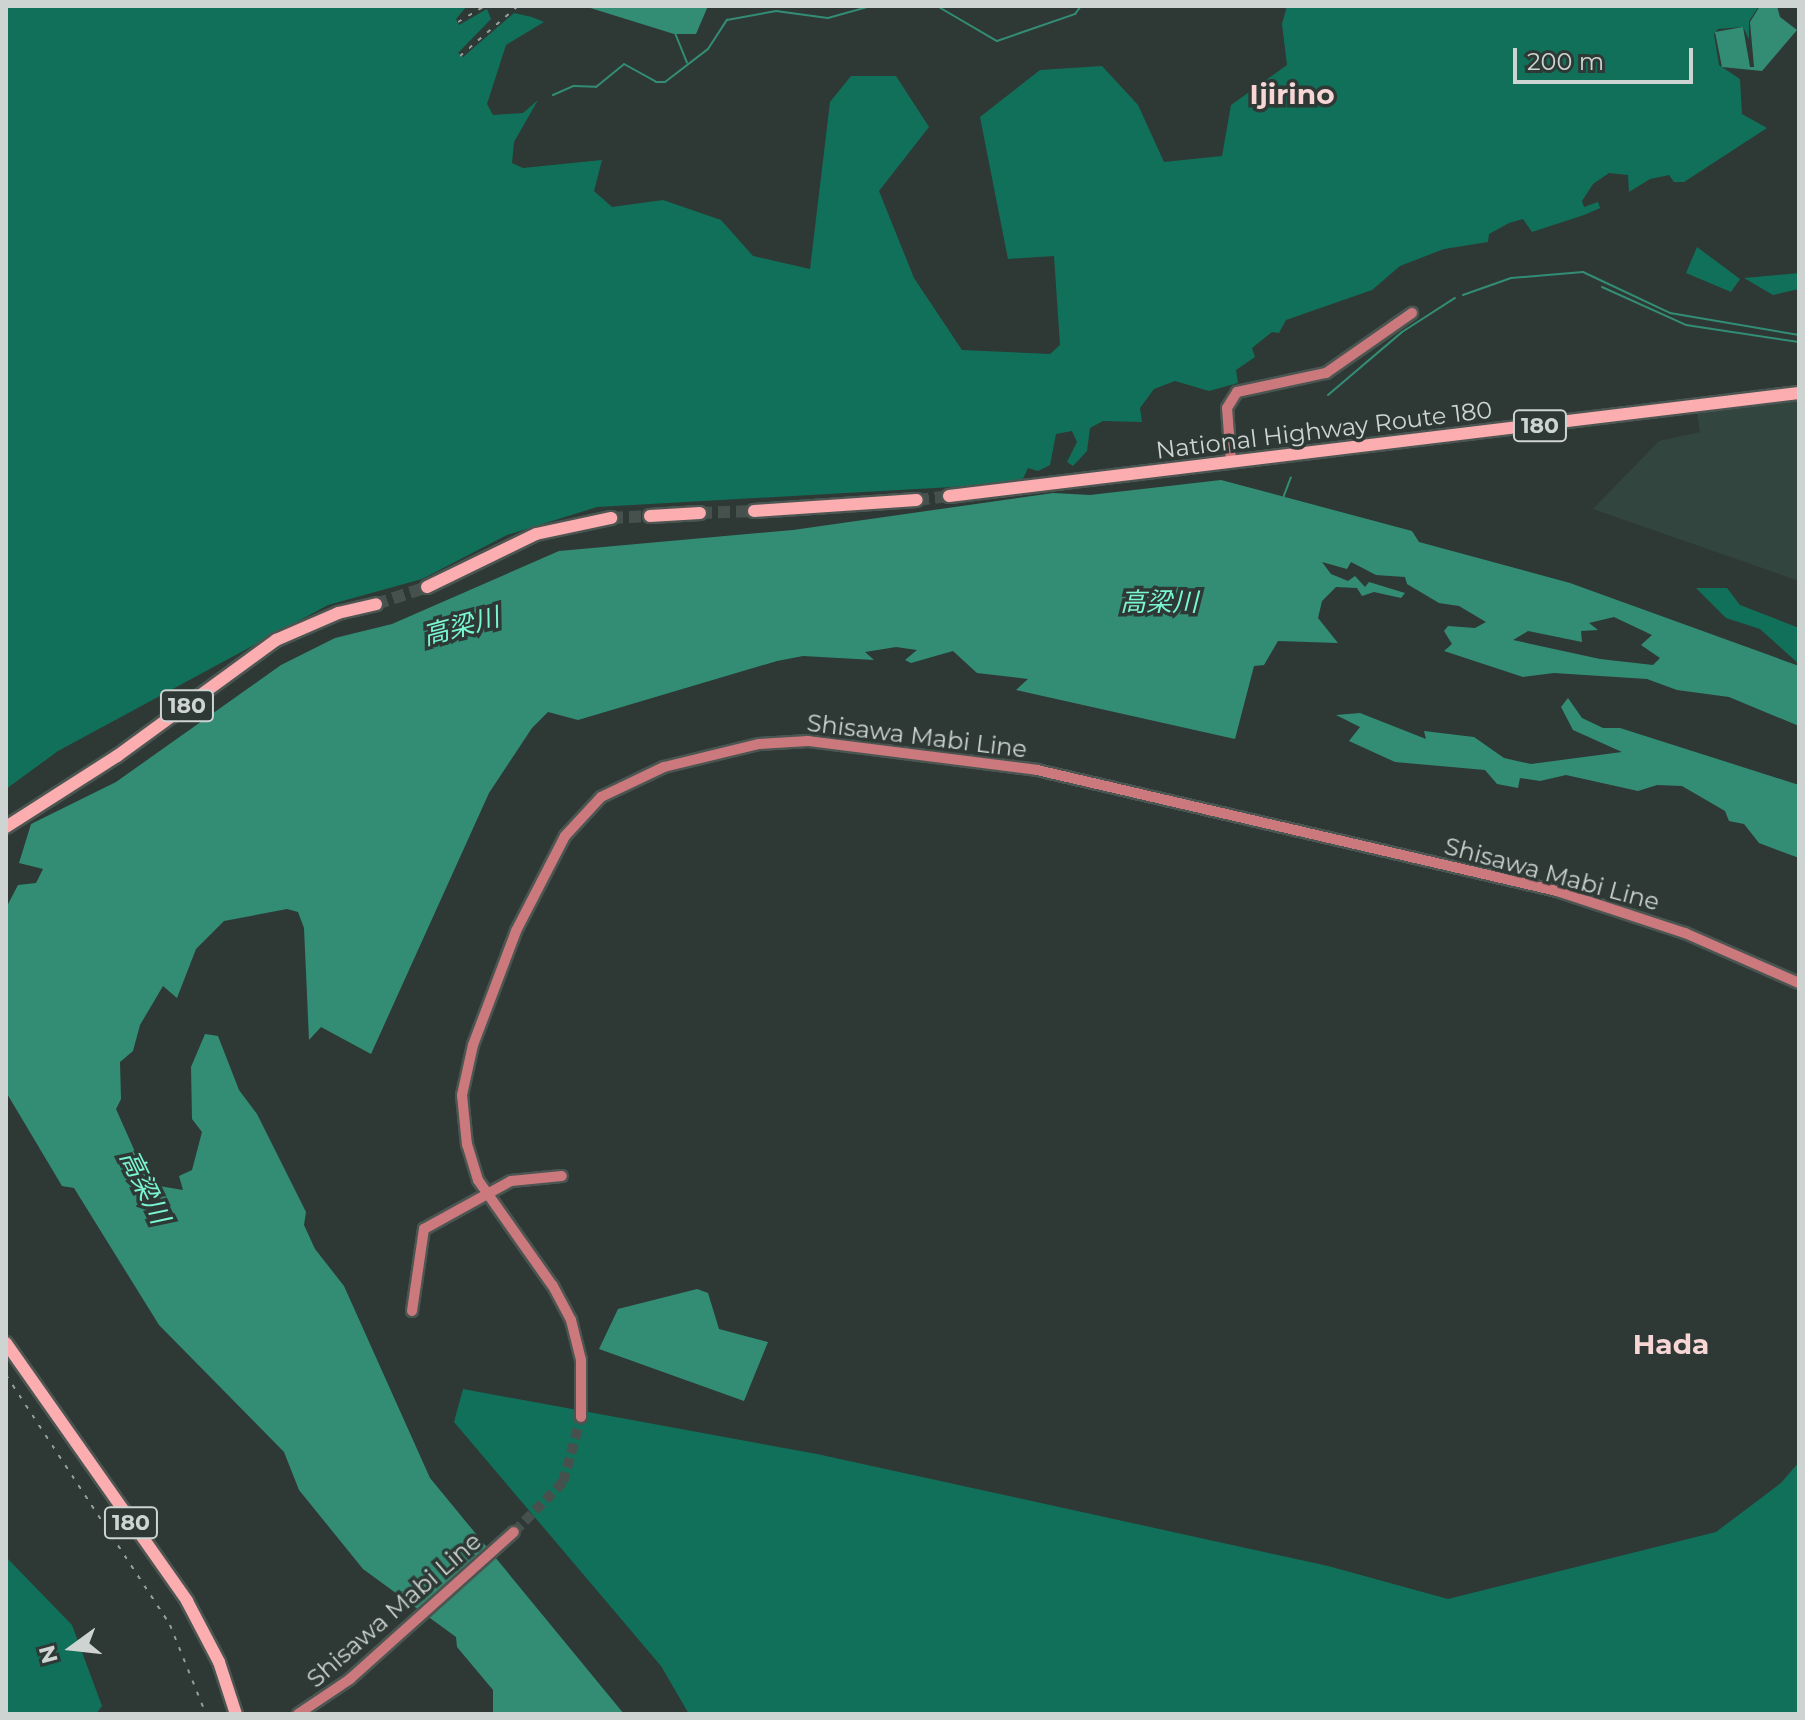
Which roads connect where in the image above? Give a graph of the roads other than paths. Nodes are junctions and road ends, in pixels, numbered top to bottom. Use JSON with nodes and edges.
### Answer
{"nodes":[{"id":1,"x":1412,"y":313,"type":"dead end"},
{"id":2,"x":1799,"y":393,"type":"edge"},
{"id":3,"x":1231,"y":461,"type":"junction"},
{"id":4,"x":949,"y":496,"type":"tunnel mouth"},
{"id":5,"x":914,"y":500,"type":"tunnel mouth"},
{"id":6,"x":754,"y":511,"type":"tunnel mouth"},
{"id":7,"x":700,"y":513,"type":"tunnel mouth"},
{"id":8,"x":650,"y":516,"type":"tunnel mouth"},
{"id":9,"x":611,"y":518,"type":"tunnel mouth"},
{"id":10,"x":427,"y":587,"type":"tunnel mouth"},
{"id":11,"x":376,"y":604,"type":"tunnel mouth"},
{"id":12,"x":6,"y":827,"type":"edge"},
{"id":13,"x":1799,"y":983,"type":"edge"},
{"id":14,"x":562,"y":1176,"type":"dead end"},
{"id":15,"x":485,"y":1195,"type":"junction"},
{"id":16,"x":412,"y":1311,"type":"dead end"},
{"id":17,"x":6,"y":1343,"type":"edge"},
{"id":18,"x":581,"y":1417,"type":"tunnel mouth"},
{"id":19,"x":514,"y":1532,"type":"tunnel mouth"},
{"id":20,"x":236,"y":1714,"type":"edge"},
{"id":21,"x":298,"y":1714,"type":"edge"}],
"edges":[{"from":1,"to":3,"type":"main road"},
{"from":2,"to":3,"type":"highway","name":"National Highway Route 180","number":"180"},
{"from":3,"to":4,"type":"highway","name":"National Highway Route 180","number":"180"},
{"from":5,"to":6,"type":"highway"},
{"from":7,"to":8,"type":"highway"},
{"from":9,"to":10,"type":"highway"},
{"from":11,"to":12,"type":"highway","number":"180"},
{"from":13,"to":15,"type":"main road","name":"Shisawa Mabi Line"},
{"from":14,"to":15,"type":"main road"},
{"from":15,"to":16,"type":"main road"},
{"from":15,"to":18,"type":"main road","name":"Shisawa Mabi Line"},
{"from":17,"to":20,"type":"highway","number":"180"},
{"from":19,"to":21,"type":"main road","name":"Shisawa Mabi Line"}]}
